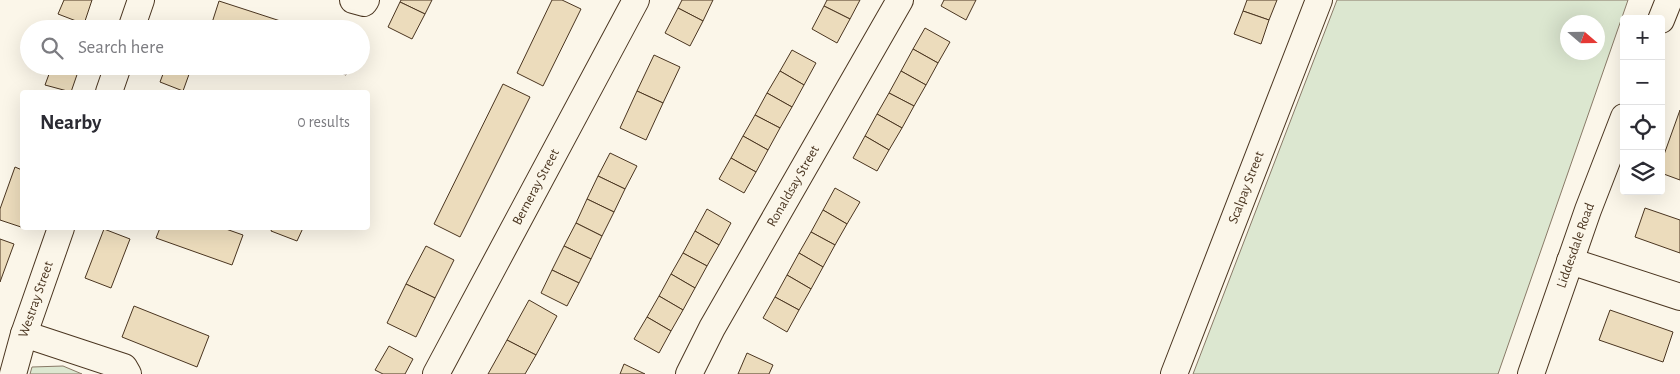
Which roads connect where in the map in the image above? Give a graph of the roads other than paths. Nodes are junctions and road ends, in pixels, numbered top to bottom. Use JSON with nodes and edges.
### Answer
{"nodes":[{"id":1,"x":141,"y":0,"type":"edge"},
{"id":2,"x":353,"y":0,"type":"edge"},
{"id":3,"x":366,"y":0,"type":"edge"},
{"id":4,"x":636,"y":0,"type":"edge"},
{"id":5,"x":900,"y":0,"type":"edge"},
{"id":6,"x":1319,"y":0,"type":"edge"},
{"id":7,"x":1669,"y":0,"type":"edge"},
{"id":8,"x":1663,"y":15,"type":"edge"},
{"id":9,"x":134,"y":20,"type":"edge"},
{"id":10,"x":115,"y":75,"type":"edge"},
{"id":11,"x":110,"y":90,"type":"edge"},
{"id":12,"x":1620,"y":129,"type":"edge"},
{"id":13,"x":60,"y":230,"type":"edge"},
{"id":14,"x":1570,"y":261,"type":"junction"},
{"id":15,"x":1680,"y":297,"type":"edge"},
{"id":16,"x":24,"y":334,"type":"junction"},
{"id":17,"x":13,"y":374,"type":"edge"},
{"id":18,"x":128,"y":374,"type":"edge"},
{"id":19,"x":436,"y":374,"type":"edge"},
{"id":20,"x":689,"y":374,"type":"edge"},
{"id":21,"x":1174,"y":374,"type":"edge"},
{"id":22,"x":1531,"y":374,"type":"edge"}],
"edges":[{"from":1,"to":9,"type":"street"},
{"from":2,"to":3,"type":"street"},
{"from":4,"to":19,"type":"street","name":"Berneray Street"},
{"from":5,"to":20,"type":"street","name":"Ronaldsay Street"},
{"from":6,"to":21,"type":"street","name":"Scalpay Street"},
{"from":7,"to":8,"type":"street"},
{"from":10,"to":11,"type":"street"},
{"from":12,"to":14,"type":"street","name":"Liddesdale Road"},
{"from":13,"to":16,"type":"street","name":"Westray Street"},
{"from":14,"to":15,"type":"street"},
{"from":14,"to":22,"type":"street","name":"Liddesdale Road"},
{"from":16,"to":17,"type":"street","name":"Westray Street"},
{"from":16,"to":18,"type":"street"}]}
